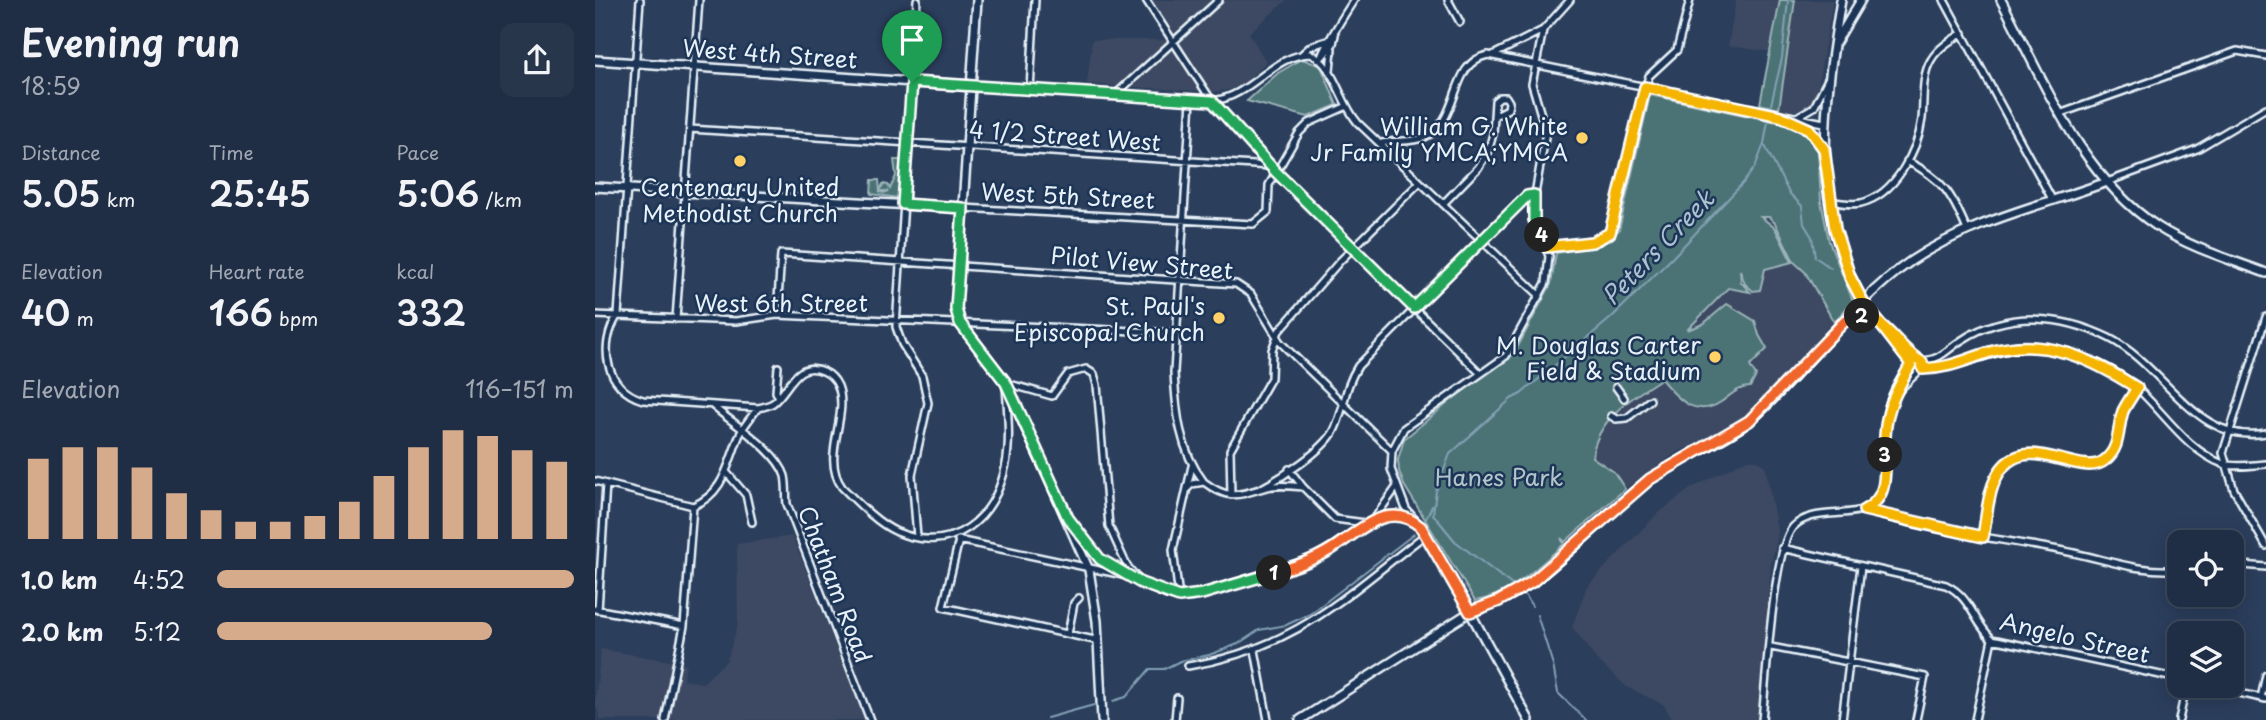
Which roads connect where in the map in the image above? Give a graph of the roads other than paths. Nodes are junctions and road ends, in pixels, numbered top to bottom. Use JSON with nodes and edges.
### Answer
{"nodes":[{"id":1,"x":640,"y":0,"type":"edge"},
{"id":2,"x":699,"y":0,"type":"edge"},
{"id":3,"x":917,"y":0,"type":"edge"},
{"id":4,"x":977,"y":0,"type":"edge"},
{"id":5,"x":1035,"y":0,"type":"edge"},
{"id":6,"x":1146,"y":0,"type":"edge"},
{"id":7,"x":1219,"y":0,"type":"edge"},
{"id":8,"x":1355,"y":0,"type":"edge"},
{"id":9,"x":1448,"y":0,"type":"edge"},
{"id":10,"x":1570,"y":0,"type":"edge"},
{"id":11,"x":1690,"y":0,"type":"edge"},
{"id":12,"x":1841,"y":0,"type":"edge"},
{"id":13,"x":1861,"y":0,"type":"edge"},
{"id":14,"x":1944,"y":0,"type":"edge"},
{"id":15,"x":2001,"y":0,"type":"edge"},
{"id":16,"x":1839,"y":14,"type":"junction"},
{"id":17,"x":1459,"y":22,"type":"dead end"},
{"id":18,"x":1543,"y":30,"type":"junction"},
{"id":19,"x":1963,"y":33,"type":"junction"},
{"id":20,"x":1173,"y":42,"type":"junction"},
{"id":21,"x":1330,"y":43,"type":"junction"},
{"id":22,"x":1833,"y":49,"type":"junction"},
{"id":23,"x":1302,"y":54,"type":"junction"},
{"id":24,"x":1493,"y":55,"type":"junction"},
{"id":25,"x":2266,"y":56,"type":"edge"},
{"id":26,"x":1321,"y":58,"type":"junction"},
{"id":27,"x":595,"y":60,"type":"edge"},
{"id":28,"x":635,"y":64,"type":"junction"},
{"id":29,"x":1536,"y":64,"type":"junction"},
{"id":30,"x":693,"y":68,"type":"junction"},
{"id":31,"x":1330,"y":71,"type":"junction"},
{"id":32,"x":1828,"y":79,"type":"junction"},
{"id":33,"x":912,"y":82,"type":"junction"},
{"id":34,"x":971,"y":86,"type":"junction"},
{"id":35,"x":1203,"y":86,"type":"junction"},
{"id":36,"x":1645,"y":87,"type":"junction"},
{"id":37,"x":1030,"y":90,"type":"junction"},
{"id":38,"x":1115,"y":95,"type":"junction"},
{"id":39,"x":1192,"y":100,"type":"junction"},
{"id":40,"x":1212,"y":101,"type":"junction"},
{"id":41,"x":1345,"y":107,"type":"junction"},
{"id":42,"x":2266,"y":108,"type":"edge"},
{"id":43,"x":2061,"y":113,"type":"junction"},
{"id":44,"x":1494,"y":116,"type":"dead end"},
{"id":45,"x":1780,"y":116,"type":"junction"},
{"id":46,"x":1795,"y":118,"type":"junction"},
{"id":47,"x":1824,"y":123,"type":"junction"},
{"id":48,"x":690,"y":129,"type":"junction"},
{"id":49,"x":908,"y":143,"type":"junction"},
{"id":50,"x":1382,"y":143,"type":"junction"},
{"id":51,"x":967,"y":147,"type":"junction"},
{"id":52,"x":1824,"y":149,"type":"junction"},
{"id":53,"x":1188,"y":161,"type":"junction"},
{"id":54,"x":1907,"y":161,"type":"junction"},
{"id":55,"x":1270,"y":166,"type":"junction"},
{"id":56,"x":1276,"y":172,"type":"junction"},
{"id":57,"x":1420,"y":182,"type":"junction"},
{"id":58,"x":2107,"y":182,"type":"junction"},
{"id":59,"x":595,"y":187,"type":"edge"},
{"id":60,"x":627,"y":189,"type":"junction"},
{"id":61,"x":685,"y":192,"type":"junction"},
{"id":62,"x":1534,"y":195,"type":"junction"},
{"id":63,"x":1829,"y":201,"type":"junction"},
{"id":64,"x":2053,"y":201,"type":"junction"},
{"id":65,"x":903,"y":204,"type":"junction"},
{"id":66,"x":1443,"y":204,"type":"junction"},
{"id":67,"x":963,"y":208,"type":"junction"},
{"id":68,"x":1184,"y":221,"type":"junction"},
{"id":69,"x":1967,"y":230,"type":"junction"},
{"id":70,"x":1481,"y":241,"type":"junction"},
{"id":71,"x":1547,"y":247,"type":"junction"},
{"id":72,"x":1354,"y":249,"type":"junction"},
{"id":73,"x":899,"y":263,"type":"junction"},
{"id":74,"x":959,"y":266,"type":"junction"},
{"id":75,"x":2266,"y":272,"type":"edge"},
{"id":76,"x":1180,"y":279,"type":"junction"},
{"id":77,"x":1540,"y":296,"type":"junction"},
{"id":78,"x":1863,"y":302,"type":"junction"},
{"id":79,"x":1414,"y":308,"type":"junction"},
{"id":80,"x":595,"y":315,"type":"edge"},
{"id":81,"x":618,"y":315,"type":"junction"},
{"id":82,"x":777,"y":315,"type":"junction"},
{"id":83,"x":2266,"y":317,"type":"edge"},
{"id":84,"x":676,"y":319,"type":"junction"},
{"id":85,"x":1878,"y":320,"type":"junction"},
{"id":86,"x":896,"y":321,"type":"junction"},
{"id":87,"x":1845,"y":321,"type":"junction"},
{"id":88,"x":960,"y":323,"type":"junction"},
{"id":89,"x":1178,"y":333,"type":"junction"},
{"id":90,"x":1276,"y":337,"type":"junction"},
{"id":91,"x":1896,"y":342,"type":"junction"},
{"id":92,"x":1948,"y":351,"type":"junction"},
{"id":93,"x":1919,"y":360,"type":"junction"},
{"id":94,"x":1911,"y":365,"type":"junction"},
{"id":95,"x":1955,"y":366,"type":"junction"},
{"id":96,"x":778,"y":367,"type":"dead end"},
{"id":97,"x":1920,"y":370,"type":"junction"},
{"id":98,"x":1479,"y":372,"type":"junction"},
{"id":99,"x":1006,"y":383,"type":"junction"},
{"id":100,"x":1616,"y":387,"type":"dead end"},
{"id":101,"x":2137,"y":388,"type":"junction"},
{"id":102,"x":1894,"y":395,"type":"junction"},
{"id":103,"x":779,"y":397,"type":"junction"},
{"id":104,"x":1624,"y":398,"type":"dead end"},
{"id":105,"x":1650,"y":400,"type":"dead end"},
{"id":106,"x":1342,"y":404,"type":"junction"},
{"id":107,"x":713,"y":406,"type":"junction"},
{"id":108,"x":758,"y":408,"type":"junction"},
{"id":109,"x":1611,"y":416,"type":"dead end"},
{"id":110,"x":742,"y":431,"type":"junction"},
{"id":111,"x":2227,"y":433,"type":"junction"},
{"id":112,"x":2266,"y":433,"type":"edge"},
{"id":113,"x":1392,"y":451,"type":"junction"},
{"id":114,"x":2224,"y":464,"type":"junction"},
{"id":115,"x":2266,"y":464,"type":"edge"},
{"id":116,"x":1192,"y":466,"type":"junction"},
{"id":117,"x":1289,"y":469,"type":"junction"},
{"id":118,"x":727,"y":473,"type":"junction"},
{"id":119,"x":595,"y":481,"type":"edge"},
{"id":120,"x":1204,"y":482,"type":"junction"},
{"id":121,"x":606,"y":484,"type":"junction"},
{"id":122,"x":1303,"y":487,"type":"junction"},
{"id":123,"x":1262,"y":488,"type":"junction"},
{"id":124,"x":1396,"y":488,"type":"junction"},
{"id":125,"x":1187,"y":489,"type":"junction"},
{"id":126,"x":1231,"y":495,"type":"junction"},
{"id":127,"x":693,"y":506,"type":"junction"},
{"id":128,"x":1864,"y":510,"type":"junction"},
{"id":129,"x":1068,"y":518,"type":"junction"},
{"id":130,"x":1374,"y":519,"type":"junction"},
{"id":131,"x":1411,"y":519,"type":"junction"},
{"id":132,"x":752,"y":522,"type":"dead end"},
{"id":133,"x":1367,"y":523,"type":"junction"},
{"id":134,"x":1425,"y":535,"type":"junction"},
{"id":135,"x":917,"y":537,"type":"junction"},
{"id":136,"x":1983,"y":537,"type":"junction"},
{"id":137,"x":955,"y":539,"type":"junction"},
{"id":138,"x":2266,"y":546,"type":"edge"},
{"id":139,"x":1782,"y":548,"type":"junction"},
{"id":140,"x":2244,"y":565,"type":"edge"},
{"id":141,"x":1861,"y":566,"type":"junction"},
{"id":142,"x":2266,"y":567,"type":"edge"},
{"id":143,"x":1089,"y":569,"type":"junction"},
{"id":144,"x":2167,"y":570,"type":"edge"},
{"id":145,"x":1125,"y":575,"type":"junction"},
{"id":146,"x":1139,"y":580,"type":"junction"},
{"id":147,"x":1179,"y":597,"type":"junction"},
{"id":148,"x":1079,"y":598,"type":"dead end"},
{"id":149,"x":596,"y":609,"type":"edge"},
{"id":150,"x":1470,"y":612,"type":"junction"},
{"id":151,"x":684,"y":626,"type":"junction"},
{"id":152,"x":1068,"y":634,"type":"junction"},
{"id":153,"x":1992,"y":639,"type":"junction"},
{"id":154,"x":1099,"y":641,"type":"junction"},
{"id":155,"x":1771,"y":647,"type":"junction"},
{"id":156,"x":1255,"y":650,"type":"junction"},
{"id":157,"x":1849,"y":662,"type":"junction"},
{"id":158,"x":1188,"y":666,"type":"dead end"},
{"id":159,"x":2266,"y":675,"type":"edge"},
{"id":160,"x":2167,"y":677,"type":"edge"},
{"id":161,"x":2244,"y":694,"type":"edge"},
{"id":162,"x":1177,"y":698,"type":"dead end"},
{"id":163,"x":2184,"y":698,"type":"edge"},
{"id":164,"x":2264,"y":698,"type":"edge"},
{"id":165,"x":665,"y":720,"type":"edge"},
{"id":166,"x":870,"y":720,"type":"edge"},
{"id":167,"x":1102,"y":720,"type":"edge"},
{"id":168,"x":1175,"y":720,"type":"edge"},
{"id":169,"x":1268,"y":720,"type":"edge"},
{"id":170,"x":1300,"y":720,"type":"edge"},
{"id":171,"x":1529,"y":720,"type":"edge"},
{"id":172,"x":1762,"y":720,"type":"edge"},
{"id":173,"x":1842,"y":720,"type":"edge"},
{"id":174,"x":1916,"y":720,"type":"edge"},
{"id":175,"x":1975,"y":720,"type":"edge"},
{"id":176,"x":2179,"y":720,"type":"edge"}],
"edges":[{"from":1,"to":28,"type":"street"},
{"from":2,"to":30,"type":"street"},
{"from":3,"to":33,"type":"street"},
{"from":4,"to":34,"type":"main road"},
{"from":5,"to":37,"type":"street"},
{"from":6,"to":20,"type":"street"},
{"from":7,"to":20,"type":"street"},
{"from":8,"to":21,"type":"street"},
{"from":9,"to":17,"type":"street"},
{"from":10,"to":18,"type":"street"},
{"from":11,"to":36,"type":"street"},
{"from":12,"to":16,"type":"main road"},
{"from":13,"to":16,"type":"main road"},
{"from":13,"to":22,"type":"main road"},
{"from":14,"to":19,"type":"street"},
{"from":15,"to":43,"type":"main road"},
{"from":16,"to":22,"type":"main road"},
{"from":18,"to":24,"type":"street"},
{"from":18,"to":29,"type":"street"},
{"from":19,"to":54,"type":"street"},
{"from":19,"to":64,"type":"street"},
{"from":20,"to":35,"type":"street"},
{"from":20,"to":38,"type":"street"},
{"from":21,"to":23,"type":"street","name":"West 4th Street"},
{"from":21,"to":26,"type":"street"},
{"from":21,"to":31,"type":"street"},
{"from":22,"to":32,"type":"main road"},
{"from":23,"to":26,"type":"street"},
{"from":23,"to":40,"type":"street","name":"West 4th Street"},
{"from":24,"to":29,"type":"street"},
{"from":24,"to":50,"type":"street"},
{"from":25,"to":43,"type":"street"},
{"from":26,"to":31,"type":"street"},
{"from":27,"to":28,"type":"main road","name":"West 4th Street"},
{"from":28,"to":30,"type":"main road","name":"West 4th Street"},
{"from":28,"to":60,"type":"street"},
{"from":29,"to":36,"type":"street"},
{"from":29,"to":62,"type":"street"},
{"from":30,"to":33,"type":"main road","name":"West 4th Street"},
{"from":30,"to":48,"type":"street"},
{"from":31,"to":41,"type":"street"},
{"from":32,"to":46,"type":"street"},
{"from":32,"to":47,"type":"main road"},
{"from":33,"to":34,"type":"main road","name":"West 4th Street"},
{"from":33,"to":49,"type":"street"},
{"from":34,"to":37,"type":"street","name":"West 4th Street"},
{"from":34,"to":51,"type":"main road"},
{"from":35,"to":39,"type":"street"},
{"from":35,"to":40,"type":"street"},
{"from":36,"to":45,"type":"street"},
{"from":36,"to":71,"type":"street"},
{"from":37,"to":38,"type":"street","name":"West 4th Street"},
{"from":38,"to":39,"type":"street","name":"West 4th Street"},
{"from":39,"to":40,"type":"street","name":"West 4th Street"},
{"from":39,"to":53,"type":"street"},
{"from":40,"to":55,"type":"street"},
{"from":41,"to":50,"type":"street"},
{"from":41,"to":56,"type":"street","name":"West 5th Street"},
{"from":42,"to":58,"type":"street"},
{"from":43,"to":58,"type":"main road"},
{"from":44,"to":66,"type":"street"},
{"from":45,"to":46,"type":"street"},
{"from":45,"to":52,"type":"street"},
{"from":46,"to":47,"type":"street"},
{"from":47,"to":52,"type":"main road"},
{"from":48,"to":49,"type":"street","name":"4 1/2 Street West"},
{"from":48,"to":61,"type":"street"},
{"from":49,"to":51,"type":"street","name":"4 1/2 Street West"},
{"from":49,"to":65,"type":"street"},
{"from":50,"to":57,"type":"street"},
{"from":51,"to":53,"type":"street","name":"4 1/2 Street West"},
{"from":51,"to":67,"type":"main road"},
{"from":52,"to":63,"type":"main road"},
{"from":53,"to":55,"type":"street","name":"4 1/2 Street West"},
{"from":53,"to":68,"type":"street"},
{"from":54,"to":63,"type":"street"},
{"from":54,"to":69,"type":"street"},
{"from":55,"to":56,"type":"street"},
{"from":56,"to":68,"type":"street","name":"West 5th Street"},
{"from":56,"to":72,"type":"street"},
{"from":57,"to":66,"type":"street"},
{"from":57,"to":72,"type":"street"},
{"from":58,"to":64,"type":"main road"},
{"from":58,"to":75,"type":"main road"},
{"from":59,"to":60,"type":"main road","name":"West 5th Street"},
{"from":60,"to":61,"type":"main road","name":"West 5th Street"},
{"from":60,"to":81,"type":"street"},
{"from":61,"to":65,"type":"main road","name":"West 5th Street"},
{"from":61,"to":84,"type":"street"},
{"from":62,"to":70,"type":"street"},
{"from":62,"to":71,"type":"street"},
{"from":63,"to":78,"type":"main road"},
{"from":64,"to":69,"type":"main road"},
{"from":65,"to":67,"type":"main road","name":"West 5th Street"},
{"from":65,"to":73,"type":"street"},
{"from":66,"to":70,"type":"street"},
{"from":67,"to":68,"type":"street","name":"West 5th Street"},
{"from":67,"to":74,"type":"main road"},
{"from":68,"to":76,"type":"street"},
{"from":69,"to":78,"type":"main road"},
{"from":70,"to":77,"type":"street"},
{"from":70,"to":79,"type":"street"},
{"from":71,"to":77,"type":"street"},
{"from":72,"to":79,"type":"street"},
{"from":72,"to":90,"type":"street"},
{"from":73,"to":74,"type":"street","name":"Pilot View Street"},
{"from":73,"to":82,"type":"street","name":"Pilot View Street"},
{"from":73,"to":86,"type":"street"},
{"from":74,"to":76,"type":"street","name":"Pilot View Street"},
{"from":74,"to":88,"type":"main road"},
{"from":76,"to":89,"type":"street"},
{"from":76,"to":90,"type":"street","name":"Pilot View Street"},
{"from":77,"to":98,"type":"street"},
{"from":78,"to":85,"type":"street"},
{"from":78,"to":87,"type":"main road"},
{"from":79,"to":98,"type":"street"},
{"from":79,"to":106,"type":"street"},
{"from":80,"to":81,"type":"street","name":"West 6th Street"},
{"from":81,"to":84,"type":"street","name":"West 6th Street"},
{"from":81,"to":107,"type":"street"},
{"from":82,"to":84,"type":"street","name":"West 6th Street"},
{"from":82,"to":86,"type":"street","name":"West 6th Street"},
{"from":83,"to":111,"type":"street"},
{"from":85,"to":87,"type":"main road"},
{"from":85,"to":91,"type":"street"},
{"from":86,"to":88,"type":"street","name":"West 6th Street"},
{"from":86,"to":135,"type":"street"},
{"from":87,"to":150,"type":"main road"},
{"from":88,"to":89,"type":"street","name":"West 6th Street"},
{"from":88,"to":99,"type":"main road"},
{"from":89,"to":116,"type":"street"},
{"from":90,"to":106,"type":"street","name":"Pilot View Street"},
{"from":90,"to":126,"type":"street"},
{"from":91,"to":93,"type":"street"},
{"from":91,"to":94,"type":"street"},
{"from":92,"to":93,"type":"street"},
{"from":92,"to":95,"type":"street"},
{"from":92,"to":111,"type":"street"},
{"from":93,"to":94,"type":"street"},
{"from":93,"to":97,"type":"street"},
{"from":94,"to":97,"type":"street"},
{"from":94,"to":102,"type":"street"},
{"from":95,"to":97,"type":"street"},
{"from":95,"to":101,"type":"street"},
{"from":96,"to":103,"type":"street"},
{"from":97,"to":102,"type":"street"},
{"from":98,"to":113,"type":"street"},
{"from":99,"to":129,"type":"main road"},
{"from":99,"to":137,"type":"street"},
{"from":99,"to":146,"type":"street"},
{"from":100,"to":104,"type":"street"},
{"from":101,"to":114,"type":"street"},
{"from":101,"to":136,"type":"street"},
{"from":102,"to":128,"type":"street"},
{"from":103,"to":108,"type":"street"},
{"from":103,"to":135,"type":"street"},
{"from":105,"to":109,"type":"street"},
{"from":106,"to":113,"type":"street","name":"Pilot View Street"},
{"from":106,"to":117,"type":"street"},
{"from":107,"to":108,"type":"street"},
{"from":107,"to":110,"type":"street","name":"Chatham Road"},
{"from":108,"to":110,"type":"street"},
{"from":110,"to":118,"type":"street"},
{"from":110,"to":166,"type":"street","name":"Chatham Road"},
{"from":111,"to":112,"type":"street"},
{"from":111,"to":114,"type":"street"},
{"from":113,"to":124,"type":"street"},
{"from":114,"to":115,"type":"street"},
{"from":114,"to":138,"type":"street"},
{"from":116,"to":120,"type":"street"},
{"from":116,"to":125,"type":"street"},
{"from":117,"to":122,"type":"street"},
{"from":117,"to":123,"type":"street"},
{"from":118,"to":127,"type":"street"},
{"from":118,"to":132,"type":"street"},
{"from":119,"to":121,"type":"street"},
{"from":120,"to":125,"type":"street"},
{"from":120,"to":126,"type":"street"},
{"from":121,"to":127,"type":"street"},
{"from":121,"to":149,"type":"street"},
{"from":122,"to":123,"type":"street"},
{"from":122,"to":133,"type":"street"},
{"from":123,"to":126,"type":"street"},
{"from":124,"to":130,"type":"street"},
{"from":124,"to":131,"type":"street"},
{"from":125,"to":147,"type":"street"},
{"from":127,"to":151,"type":"street"},
{"from":128,"to":136,"type":"street"},
{"from":128,"to":139,"type":"street"},
{"from":129,"to":143,"type":"main road"},
{"from":129,"to":145,"type":"street"},
{"from":130,"to":131,"type":"street"},
{"from":130,"to":133,"type":"street"},
{"from":131,"to":134,"type":"street"},
{"from":133,"to":147,"type":"street"},
{"from":134,"to":150,"type":"street"},
{"from":134,"to":156,"type":"street"},
{"from":135,"to":137,"type":"street"},
{"from":136,"to":144,"type":"street"},
{"from":137,"to":143,"type":"street"},
{"from":137,"to":152,"type":"street"},
{"from":139,"to":141,"type":"street","name":"Angelo Street"},
{"from":139,"to":155,"type":"street"},
{"from":140,"to":142,"type":"street"},
{"from":141,"to":153,"type":"street","name":"Angelo Street"},
{"from":141,"to":157,"type":"street"},
{"from":143,"to":145,"type":"street"},
{"from":143,"to":154,"type":"main road"},
{"from":145,"to":146,"type":"street"},
{"from":146,"to":147,"type":"street"},
{"from":148,"to":152,"type":"street"},
{"from":149,"to":151,"type":"street"},
{"from":150,"to":170,"type":"main road"},
{"from":150,"to":171,"type":"main road"},
{"from":151,"to":165,"type":"street"},
{"from":152,"to":154,"type":"street"},
{"from":153,"to":160,"type":"street","name":"Angelo Street"},
{"from":153,"to":175,"type":"street"},
{"from":154,"to":167,"type":"main road"},
{"from":155,"to":157,"type":"street"},
{"from":155,"to":172,"type":"street"},
{"from":156,"to":158,"type":"street"},
{"from":156,"to":169,"type":"street"},
{"from":157,"to":173,"type":"street"},
{"from":157,"to":174,"type":"street"},
{"from":159,"to":164,"type":"street"},
{"from":161,"to":164,"type":"street"},
{"from":162,"to":168,"type":"street"},
{"from":163,"to":176,"type":"street"}]}
